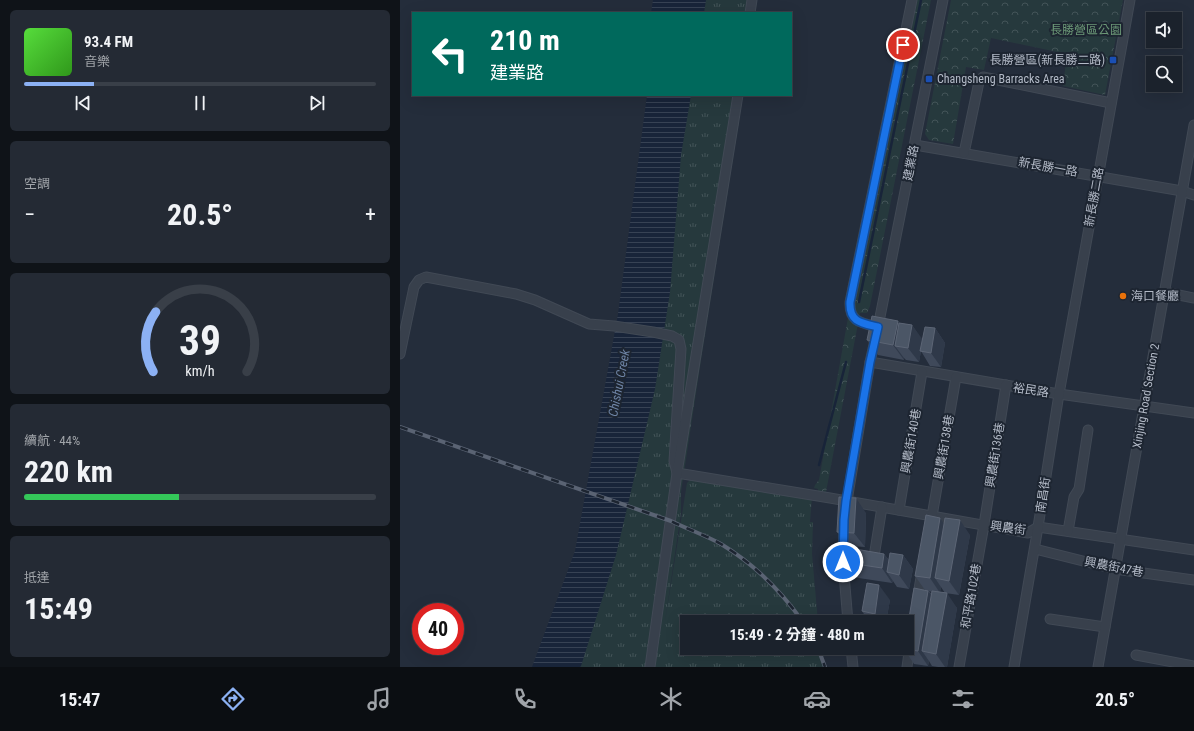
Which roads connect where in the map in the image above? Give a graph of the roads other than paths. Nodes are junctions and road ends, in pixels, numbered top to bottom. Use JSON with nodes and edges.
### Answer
{"nodes":[{"id":1,"x":752,"y":0,"type":"edge"},
{"id":2,"x":912,"y":0,"type":"edge"},
{"id":3,"x":943,"y":0,"type":"edge"},
{"id":4,"x":1130,"y":0,"type":"edge"},
{"id":5,"x":750,"y":12,"type":"edge"},
{"id":6,"x":738,"y":96,"type":"edge"},
{"id":7,"x":1111,"y":102,"type":"junction"},
{"id":8,"x":1194,"y":125,"type":"edge"},
{"id":9,"x":914,"y":145,"type":"junction"},
{"id":10,"x":964,"y":153,"type":"junction"},
{"id":11,"x":1098,"y":176,"type":"junction"},
{"id":12,"x":1182,"y":191,"type":"junction"},
{"id":13,"x":1194,"y":195,"type":"edge"},
{"id":14,"x":1164,"y":292,"type":"junction"},
{"id":15,"x":1194,"y":298,"type":"edge"},
{"id":16,"x":878,"y":327,"type":"junction"},
{"id":17,"x":400,"y":354,"type":"edge"},
{"id":18,"x":870,"y":362,"type":"junction"},
{"id":19,"x":922,"y":372,"type":"junction"},
{"id":20,"x":956,"y":377,"type":"junction"},
{"id":21,"x":1006,"y":386,"type":"junction"},
{"id":22,"x":1059,"y":394,"type":"junction"},
{"id":23,"x":1144,"y":406,"type":"junction"},
{"id":24,"x":1194,"y":413,"type":"edge"},
{"id":25,"x":1088,"y":430,"type":"dead end"},
{"id":26,"x":677,"y":473,"type":"junction"},
{"id":27,"x":846,"y":501,"type":"junction"},
{"id":28,"x":882,"y":507,"type":"junction"},
{"id":29,"x":899,"y":510,"type":"junction"},
{"id":30,"x":932,"y":516,"type":"junction"},
{"id":31,"x":984,"y":525,"type":"junction"},
{"id":32,"x":1038,"y":527,"type":"junction"},
{"id":33,"x":930,"y":530,"type":"edge"},
{"id":34,"x":1068,"y":532,"type":"junction"},
{"id":35,"x":1120,"y":539,"type":"junction"},
{"id":36,"x":1034,"y":549,"type":"junction"},
{"id":37,"x":1194,"y":550,"type":"edge"},
{"id":38,"x":873,"y":563,"type":"edge"},
{"id":39,"x":923,"y":566,"type":"edge"},
{"id":40,"x":1115,"y":569,"type":"junction"},
{"id":41,"x":1194,"y":580,"type":"edge"},
{"id":42,"x":916,"y":610,"type":"edge"},
{"id":43,"x":847,"y":615,"type":"edge"},
{"id":44,"x":1050,"y":619,"type":"dead end"},
{"id":45,"x":1105,"y":626,"type":"junction"},
{"id":46,"x":851,"y":655,"type":"edge"},
{"id":47,"x":908,"y":655,"type":"edge"},
{"id":48,"x":1136,"y":655,"type":"dead end"},
{"id":49,"x":1194,"y":666,"type":"edge"},
{"id":50,"x":650,"y":667,"type":"edge"},
{"id":51,"x":852,"y":667,"type":"edge"},
{"id":52,"x":906,"y":667,"type":"edge"},
{"id":53,"x":959,"y":667,"type":"edge"},
{"id":54,"x":1014,"y":667,"type":"edge"},
{"id":55,"x":1098,"y":667,"type":"edge"}],
"edges":[{"from":1,"to":5,"type":"street"},
{"from":2,"to":16,"type":"street"},
{"from":3,"to":9,"type":"street","name":"建業路"},
{"from":4,"to":7,"type":"street","name":"新長勝二路"},
{"from":6,"to":26,"type":"street"},
{"from":7,"to":10,"type":"street"},
{"from":7,"to":11,"type":"street","name":"新長勝二路"},
{"from":8,"to":12,"type":"street","name":"Xinjing Road Section 2"},
{"from":9,"to":10,"type":"street","name":"新長勝一路"},
{"from":9,"to":16,"type":"street","name":"建業路"},
{"from":10,"to":11,"type":"street","name":"新長勝一路"},
{"from":11,"to":12,"type":"street","name":"新長勝一路"},
{"from":11,"to":22,"type":"street","name":"新長勝二路"},
{"from":12,"to":13,"type":"street","name":"新長勝一路"},
{"from":12,"to":14,"type":"street","name":"Xinjing Road Section 2"},
{"from":14,"to":15,"type":"street"},
{"from":14,"to":23,"type":"street","name":"Xinjing Road Section 2"},
{"from":16,"to":18,"type":"street","name":"建業路"},
{"from":17,"to":26,"type":"street"},
{"from":18,"to":19,"type":"street","name":"裕民路"},
{"from":18,"to":27,"type":"street","name":"建業路"},
{"from":19,"to":20,"type":"street","name":"裕民路"},
{"from":19,"to":29,"type":"street","name":"興農街140巷"},
{"from":20,"to":21,"type":"street","name":"裕民路"},
{"from":20,"to":30,"type":"street","name":"興農街138巷"},
{"from":21,"to":22,"type":"street","name":"裕民路"},
{"from":21,"to":31,"type":"street","name":"興農街136巷"},
{"from":22,"to":23,"type":"street","name":"裕民路"},
{"from":22,"to":32,"type":"street","name":"南昌街"},
{"from":23,"to":24,"type":"street","name":"裕民路"},
{"from":23,"to":35,"type":"street","name":"Xinjing Road Section 2"},
{"from":25,"to":34,"type":"street"},
{"from":26,"to":27,"type":"street","name":"興農街"},
{"from":26,"to":50,"type":"street"},
{"from":27,"to":28,"type":"street","name":"興農街"},
{"from":27,"to":43,"type":"street","name":"建業路"},
{"from":28,"to":29,"type":"street","name":"興農街"},
{"from":28,"to":38,"type":"street"},
{"from":29,"to":30,"type":"street","name":"興農街"},
{"from":30,"to":31,"type":"street","name":"興農街"},
{"from":30,"to":33,"type":"street","name":"興農街138巷"},
{"from":31,"to":32,"type":"street","name":"興農街"},
{"from":31,"to":53,"type":"street","name":"和平路102巷"},
{"from":32,"to":34,"type":"street","name":"興農街"},
{"from":32,"to":36,"type":"street","name":"南昌街"},
{"from":34,"to":35,"type":"street","name":"興農街"},
{"from":35,"to":37,"type":"street","name":"興農街"},
{"from":35,"to":40,"type":"street","name":"Xinjing Road Section 2"},
{"from":36,"to":40,"type":"street","name":"興農街47巷"},
{"from":36,"to":54,"type":"street","name":"南昌街"},
{"from":39,"to":42,"type":"street"},
{"from":40,"to":41,"type":"street","name":"興農街47巷"},
{"from":40,"to":45,"type":"street","name":"Xinjing Road Section 2"},
{"from":44,"to":45,"type":"street"},
{"from":45,"to":55,"type":"street","name":"Xinjing Road Section 2"},
{"from":46,"to":51,"type":"street"},
{"from":47,"to":52,"type":"street"},
{"from":48,"to":49,"type":"street"}]}
